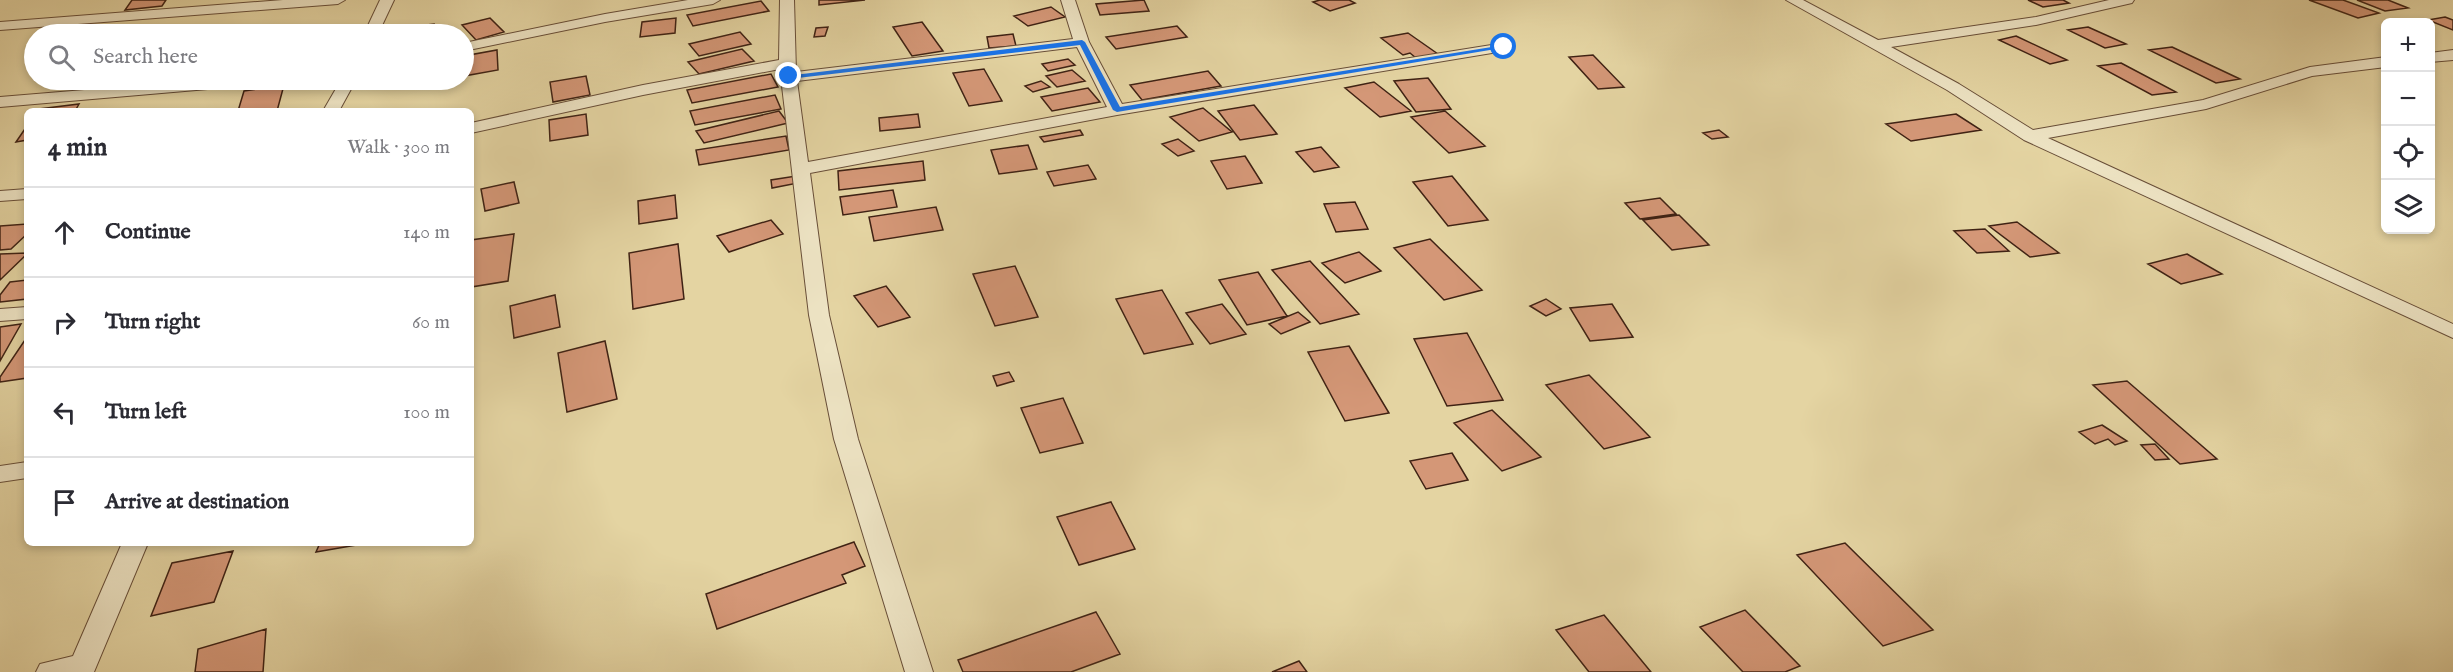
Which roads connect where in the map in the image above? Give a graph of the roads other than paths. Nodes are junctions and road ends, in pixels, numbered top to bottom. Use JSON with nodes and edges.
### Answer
{"nodes":[{"id":1,"x":338,"y":0,"type":"edge"},
{"id":2,"x":387,"y":0,"type":"edge"},
{"id":3,"x":713,"y":0,"type":"edge"},
{"id":4,"x":787,"y":0,"type":"edge"},
{"id":5,"x":1068,"y":0,"type":"edge"},
{"id":6,"x":1793,"y":0,"type":"edge"},
{"id":7,"x":2127,"y":0,"type":"edge"},
{"id":8,"x":24,"y":24,"type":"edge"},
{"id":9,"x":26,"y":24,"type":"edge"},
{"id":10,"x":376,"y":24,"type":"edge"},
{"id":11,"x":0,"y":26,"type":"edge"},
{"id":12,"x":1082,"y":42,"type":"junction"},
{"id":13,"x":474,"y":45,"type":"edge"},
{"id":14,"x":1876,"y":45,"type":"junction"},
{"id":15,"x":1504,"y":47,"type":"dead end"},
{"id":16,"x":2453,"y":55,"type":"edge"},
{"id":17,"x":2435,"y":57,"type":"edge"},
{"id":18,"x":2381,"y":63,"type":"edge"},
{"id":19,"x":788,"y":70,"type":"junction"},
{"id":20,"x":139,"y":90,"type":"edge"},
{"id":21,"x":343,"y":90,"type":"edge"},
{"id":22,"x":0,"y":102,"type":"edge"},
{"id":23,"x":333,"y":108,"type":"edge"},
{"id":24,"x":1117,"y":110,"type":"junction"},
{"id":25,"x":474,"y":127,"type":"edge"},
{"id":26,"x":2030,"y":136,"type":"junction"},
{"id":27,"x":801,"y":169,"type":"junction"},
{"id":28,"x":24,"y":194,"type":"edge"},
{"id":29,"x":0,"y":196,"type":"edge"},
{"id":30,"x":24,"y":313,"type":"edge"},
{"id":31,"x":0,"y":315,"type":"edge"},
{"id":32,"x":2453,"y":332,"type":"edge"},
{"id":33,"x":24,"y":470,"type":"edge"},
{"id":34,"x":0,"y":474,"type":"edge"},
{"id":35,"x":134,"y":546,"type":"edge"},
{"id":36,"x":82,"y":668,"type":"edge"},
{"id":37,"x":50,"y":672,"type":"edge"},
{"id":38,"x":919,"y":672,"type":"edge"}],
"edges":[{"from":1,"to":9,"type":"street"},
{"from":2,"to":10,"type":"street"},
{"from":3,"to":13,"type":"street"},
{"from":4,"to":19,"type":"street"},
{"from":5,"to":12,"type":"street"},
{"from":6,"to":14,"type":"street"},
{"from":7,"to":14,"type":"street"},
{"from":8,"to":11,"type":"street"},
{"from":12,"to":19,"type":"street"},
{"from":12,"to":24,"type":"street"},
{"from":14,"to":26,"type":"street"},
{"from":15,"to":24,"type":"street"},
{"from":16,"to":17,"type":"street"},
{"from":18,"to":26,"type":"street"},
{"from":19,"to":25,"type":"street"},
{"from":19,"to":27,"type":"street"},
{"from":20,"to":22,"type":"street"},
{"from":21,"to":23,"type":"street"},
{"from":24,"to":27,"type":"street"},
{"from":26,"to":32,"type":"street"},
{"from":27,"to":38,"type":"street"},
{"from":28,"to":29,"type":"street"},
{"from":30,"to":31,"type":"street"},
{"from":33,"to":34,"type":"street"},
{"from":35,"to":36,"type":"street"},
{"from":36,"to":37,"type":"street"}]}
